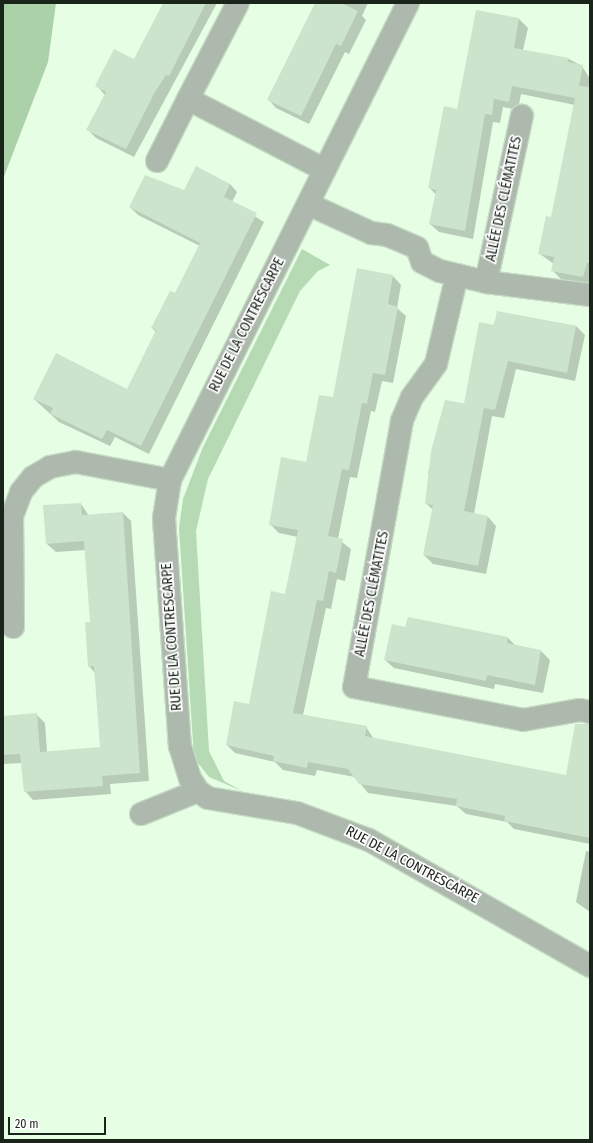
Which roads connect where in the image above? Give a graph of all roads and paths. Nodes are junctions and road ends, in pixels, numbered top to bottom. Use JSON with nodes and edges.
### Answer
{"nodes":[{"id":1,"x":238,"y":3,"type":"edge"},
{"id":2,"x":408,"y":3,"type":"edge"},
{"id":3,"x":188,"y":99,"type":"junction"},
{"id":4,"x":522,"y":116,"type":"dead end"},
{"id":5,"x":157,"y":161,"type":"dead end"},
{"id":6,"x":325,"y":170,"type":"junction"},
{"id":7,"x":308,"y":204,"type":"junction"},
{"id":8,"x":457,"y":275,"type":"junction"},
{"id":9,"x":486,"y":282,"type":"junction"},
{"id":10,"x":590,"y":295,"type":"edge"},
{"id":11,"x":170,"y":480,"type":"junction"},
{"id":12,"x":13,"y":627,"type":"dead end"},
{"id":13,"x":590,"y":712,"type":"edge"},
{"id":14,"x":198,"y":791,"type":"junction"},
{"id":15,"x":141,"y":814,"type":"dead end"},
{"id":16,"x":590,"y":966,"type":"edge"}],
"edges":[{"from":1,"to":3,"type":"street"},
{"from":2,"to":6,"type":"street","name":"RUE DE LA CONTRESCARPE"},
{"from":3,"to":5,"type":"street"},
{"from":3,"to":6,"type":"street"},
{"from":4,"to":9,"type":"street","name":"ALLÉE DES CLÉMATITES"},
{"from":6,"to":7,"type":"street","name":"RUE DE LA CONTRESCARPE"},
{"from":7,"to":8,"type":"street","name":"ALLÉE DES CLÉMATITES"},
{"from":7,"to":11,"type":"street","name":"RUE DE LA CONTRESCARPE"},
{"from":8,"to":9,"type":"street","name":"ALLÉE DES CLÉMATITES"},
{"from":8,"to":13,"type":"street","name":"ALLÉE DES CLÉMATITES"},
{"from":9,"to":10,"type":"street","name":"ALLÉE DES CLÉMATITES"},
{"from":11,"to":12,"type":"street"},
{"from":11,"to":14,"type":"street","name":"RUE DE LA CONTRESCARPE"},
{"from":14,"to":15,"type":"street"},
{"from":14,"to":16,"type":"street","name":"RUE DE LA CONTRESCARPE"}]}
